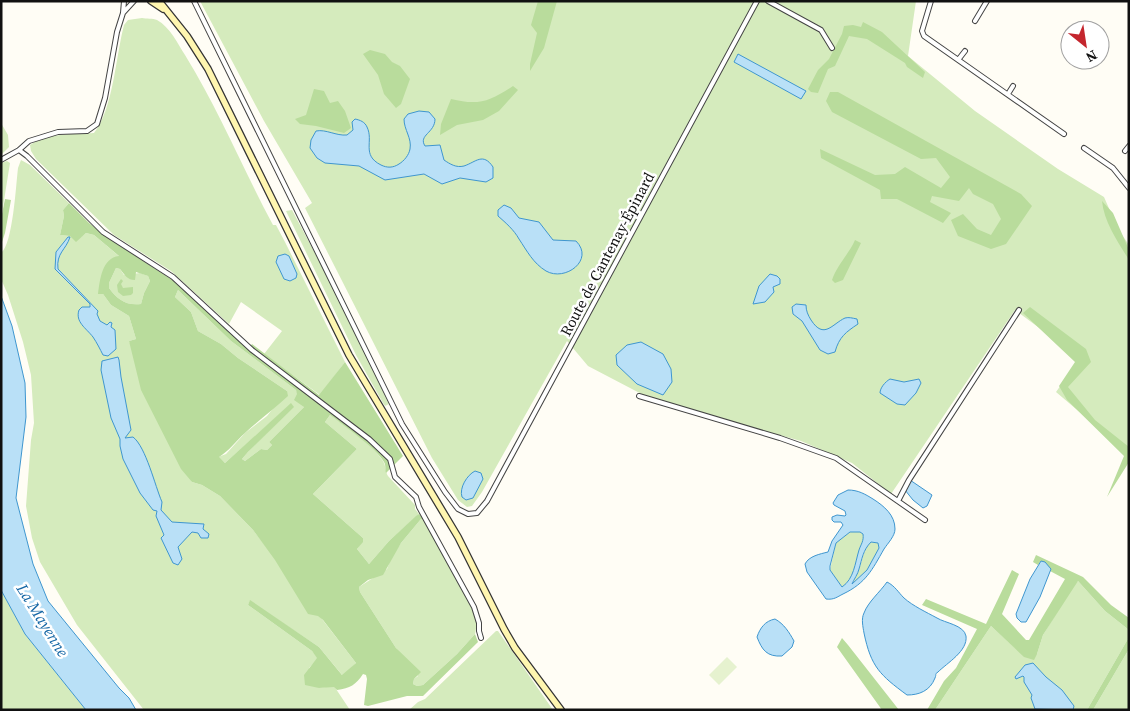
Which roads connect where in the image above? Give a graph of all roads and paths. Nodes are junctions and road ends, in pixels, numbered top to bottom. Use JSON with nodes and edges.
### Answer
{"nodes":[{"id":1,"x":124,"y":1,"type":"edge"},
{"id":2,"x":134,"y":1,"type":"edge"},
{"id":3,"x":151,"y":1,"type":"edge"},
{"id":4,"x":159,"y":1,"type":"edge"},
{"id":5,"x":194,"y":1,"type":"edge"},
{"id":6,"x":757,"y":1,"type":"edge"},
{"id":7,"x":768,"y":1,"type":"edge"},
{"id":8,"x":931,"y":1,"type":"edge"},
{"id":9,"x":986,"y":1,"type":"edge"},
{"id":10,"x":165,"y":10,"type":"junction"},
{"id":11,"x":123,"y":13,"type":"junction"},
{"id":12,"x":975,"y":21,"type":"dead end"},
{"id":13,"x":832,"y":48,"type":"dead end"},
{"id":14,"x":965,"y":51,"type":"dead end"},
{"id":15,"x":958,"y":60,"type":"junction"},
{"id":16,"x":1013,"y":86,"type":"dead end"},
{"id":17,"x":1008,"y":94,"type":"junction"},
{"id":18,"x":1064,"y":134,"type":"dead end"},
{"id":19,"x":1129,"y":146,"type":"edge"},
{"id":20,"x":1084,"y":148,"type":"dead end"},
{"id":21,"x":19,"y":150,"type":"junction"},
{"id":22,"x":1125,"y":152,"type":"dead end"},
{"id":23,"x":1,"y":160,"type":"edge"},
{"id":24,"x":1129,"y":188,"type":"edge"},
{"id":25,"x":1019,"y":310,"type":"dead end"},
{"id":26,"x":639,"y":396,"type":"dead end"},
{"id":27,"x":898,"y":501,"type":"junction"},
{"id":28,"x":925,"y":520,"type":"dead end"},
{"id":29,"x":481,"y":638,"type":"dead end"},
{"id":30,"x":561,"y":710,"type":"edge"}],
"edges":[{"from":1,"to":11,"type":"street"},
{"from":2,"to":11,"type":"street"},
{"from":3,"to":10,"type":"main road"},
{"from":4,"to":10,"type":"main road"},
{"from":5,"to":6,"type":"street","name":"Route de Cantenay-Épinard"},
{"from":7,"to":13,"type":"street"},
{"from":8,"to":15,"type":"street"},
{"from":9,"to":12,"type":"street"},
{"from":10,"to":30,"type":"main road"},
{"from":11,"to":21,"type":"street"},
{"from":14,"to":15,"type":"street"},
{"from":15,"to":17,"type":"street"},
{"from":16,"to":17,"type":"street"},
{"from":17,"to":18,"type":"street"},
{"from":19,"to":22,"type":"street"},
{"from":20,"to":24,"type":"street"},
{"from":21,"to":23,"type":"street"},
{"from":21,"to":29,"type":"street"},
{"from":25,"to":27,"type":"street"},
{"from":26,"to":27,"type":"street"},
{"from":27,"to":28,"type":"street"}]}
